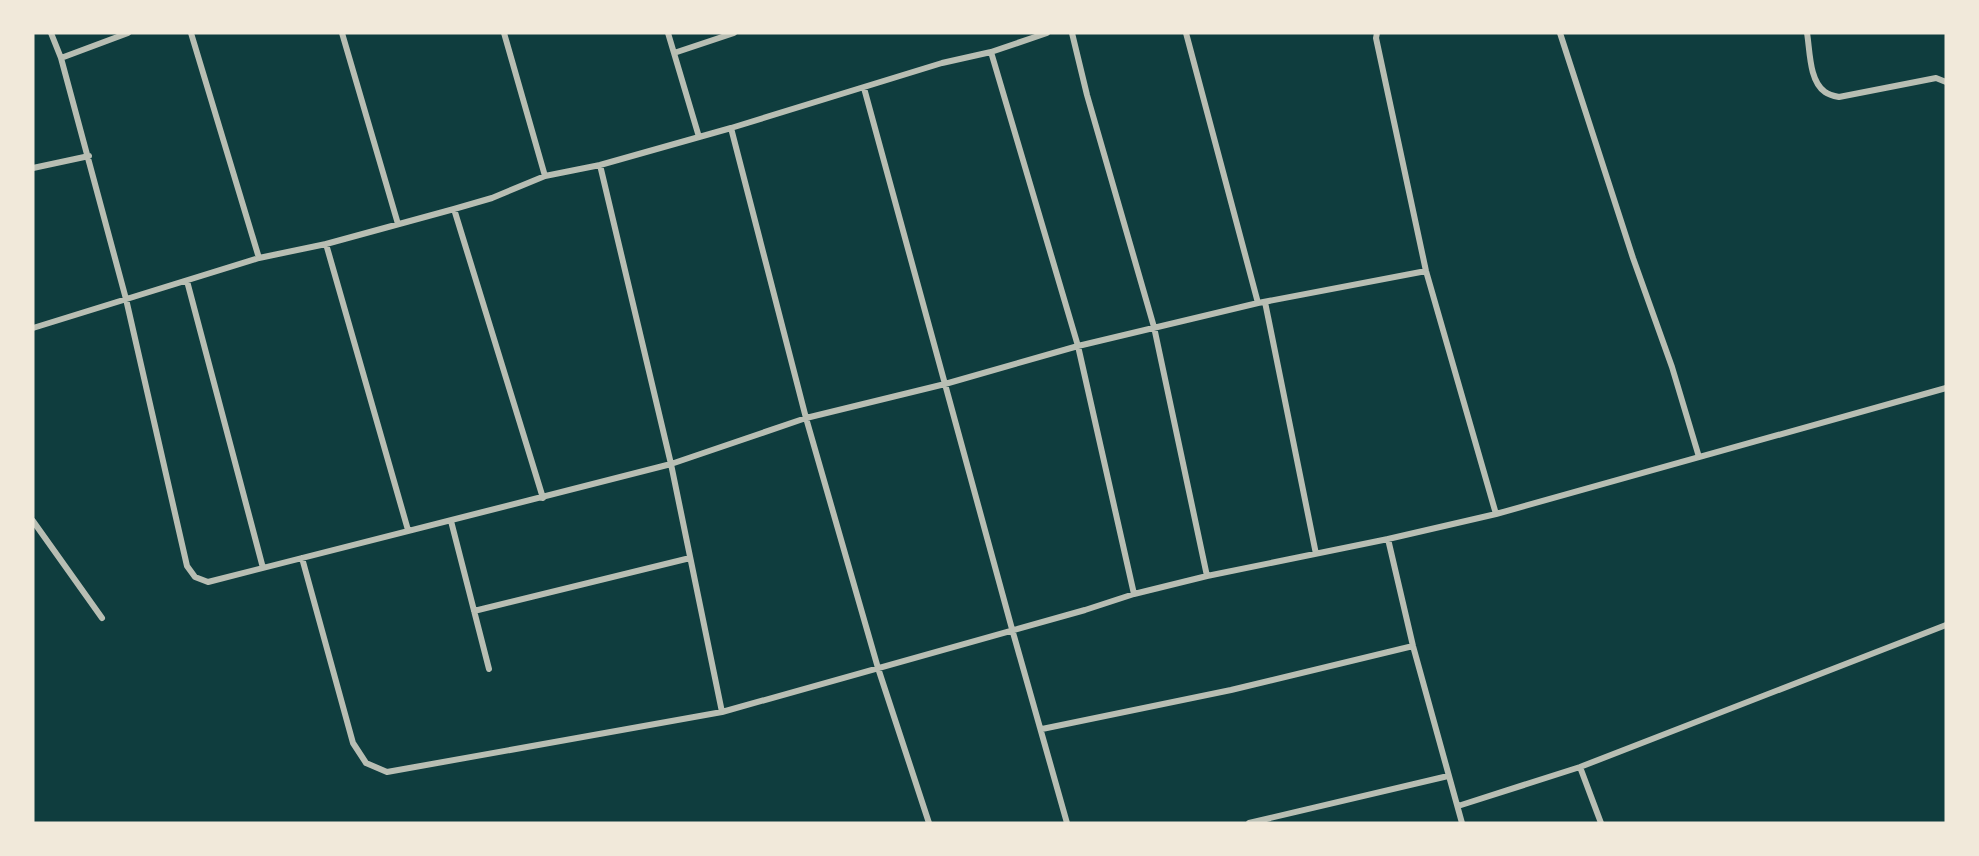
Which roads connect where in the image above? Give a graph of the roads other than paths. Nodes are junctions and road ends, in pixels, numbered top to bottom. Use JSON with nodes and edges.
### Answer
{"nodes":[{"id":1,"x":51,"y":33,"type":"edge"},
{"id":2,"x":128,"y":33,"type":"edge"},
{"id":3,"x":191,"y":33,"type":"edge"},
{"id":4,"x":342,"y":33,"type":"edge"},
{"id":5,"x":504,"y":33,"type":"edge"},
{"id":6,"x":668,"y":33,"type":"edge"},
{"id":7,"x":734,"y":33,"type":"edge"},
{"id":8,"x":1046,"y":33,"type":"edge"},
{"id":9,"x":1072,"y":33,"type":"edge"},
{"id":10,"x":1186,"y":33,"type":"edge"},
{"id":11,"x":1377,"y":33,"type":"edge"},
{"id":12,"x":1560,"y":33,"type":"edge"},
{"id":13,"x":1807,"y":33,"type":"edge"},
{"id":14,"x":991,"y":52,"type":"junction"},
{"id":15,"x":674,"y":53,"type":"junction"},
{"id":16,"x":61,"y":58,"type":"junction"},
{"id":17,"x":1946,"y":82,"type":"edge"},
{"id":18,"x":864,"y":88,"type":"junction"},
{"id":19,"x":731,"y":128,"type":"junction"},
{"id":20,"x":699,"y":137,"type":"junction"},
{"id":21,"x":89,"y":156,"type":"junction"},
{"id":22,"x":600,"y":165,"type":"junction"},
{"id":23,"x":33,"y":168,"type":"edge"},
{"id":24,"x":545,"y":176,"type":"junction"},
{"id":25,"x":454,"y":209,"type":"junction"},
{"id":26,"x":398,"y":224,"type":"junction"},
{"id":27,"x":326,"y":244,"type":"junction"},
{"id":28,"x":259,"y":258,"type":"junction"},
{"id":29,"x":1425,"y":271,"type":"junction"},
{"id":30,"x":187,"y":281,"type":"junction"},
{"id":31,"x":126,"y":299,"type":"junction"},
{"id":32,"x":1262,"y":302,"type":"junction"},
{"id":33,"x":1155,"y":327,"type":"junction"},
{"id":34,"x":33,"y":328,"type":"edge"},
{"id":35,"x":1078,"y":346,"type":"junction"},
{"id":36,"x":945,"y":384,"type":"junction"},
{"id":37,"x":1946,"y":388,"type":"edge"},
{"id":38,"x":806,"y":418,"type":"junction"},
{"id":39,"x":1699,"y":457,"type":"junction"},
{"id":40,"x":671,"y":464,"type":"junction"},
{"id":41,"x":543,"y":498,"type":"junction"},
{"id":42,"x":1496,"y":514,"type":"junction"},
{"id":43,"x":33,"y":521,"type":"edge"},
{"id":44,"x":451,"y":521,"type":"junction"},
{"id":45,"x":408,"y":530,"type":"junction"},
{"id":46,"x":1388,"y":539,"type":"junction"},
{"id":47,"x":1317,"y":554,"type":"junction"},
{"id":48,"x":302,"y":558,"type":"junction"},
{"id":49,"x":690,"y":558,"type":"junction"},
{"id":50,"x":263,"y":568,"type":"junction"},
{"id":51,"x":1207,"y":576,"type":"junction"},
{"id":52,"x":1134,"y":594,"type":"junction"},
{"id":53,"x":474,"y":612,"type":"junction"},
{"id":54,"x":102,"y":618,"type":"dead end"},
{"id":55,"x":1946,"y":625,"type":"edge"},
{"id":56,"x":1012,"y":629,"type":"junction"},
{"id":57,"x":1413,"y":646,"type":"junction"},
{"id":58,"x":878,"y":668,"type":"junction"},
{"id":59,"x":489,"y":669,"type":"dead end"},
{"id":60,"x":722,"y":712,"type":"junction"},
{"id":61,"x":1042,"y":729,"type":"junction"},
{"id":62,"x":1580,"y":767,"type":"junction"},
{"id":63,"x":1448,"y":776,"type":"junction"},
{"id":64,"x":1458,"y":806,"type":"junction"},
{"id":65,"x":929,"y":823,"type":"edge"},
{"id":66,"x":1067,"y":823,"type":"edge"},
{"id":67,"x":1249,"y":823,"type":"edge"},
{"id":68,"x":1462,"y":823,"type":"edge"},
{"id":69,"x":1601,"y":823,"type":"edge"}],
"edges":[{"from":1,"to":16,"type":"street"},
{"from":2,"to":16,"type":"street"},
{"from":3,"to":28,"type":"street"},
{"from":4,"to":26,"type":"street"},
{"from":5,"to":24,"type":"street"},
{"from":6,"to":15,"type":"street"},
{"from":7,"to":15,"type":"street"},
{"from":8,"to":14,"type":"street"},
{"from":9,"to":33,"type":"street"},
{"from":10,"to":32,"type":"street"},
{"from":11,"to":29,"type":"street"},
{"from":12,"to":39,"type":"street"},
{"from":13,"to":17,"type":"street"},
{"from":14,"to":18,"type":"street"},
{"from":14,"to":35,"type":"street"},
{"from":15,"to":20,"type":"street"},
{"from":16,"to":21,"type":"street"},
{"from":18,"to":19,"type":"street"},
{"from":18,"to":36,"type":"street"},
{"from":19,"to":20,"type":"street"},
{"from":19,"to":38,"type":"street"},
{"from":20,"to":22,"type":"street"},
{"from":21,"to":23,"type":"street"},
{"from":21,"to":31,"type":"street"},
{"from":22,"to":24,"type":"street"},
{"from":22,"to":40,"type":"street"},
{"from":24,"to":25,"type":"street"},
{"from":25,"to":26,"type":"street"},
{"from":25,"to":41,"type":"street"},
{"from":26,"to":27,"type":"street"},
{"from":27,"to":28,"type":"street"},
{"from":27,"to":45,"type":"street"},
{"from":28,"to":30,"type":"street"},
{"from":29,"to":32,"type":"street"},
{"from":29,"to":42,"type":"street"},
{"from":30,"to":31,"type":"street"},
{"from":30,"to":50,"type":"street"},
{"from":31,"to":34,"type":"street"},
{"from":31,"to":50,"type":"street"},
{"from":32,"to":33,"type":"street"},
{"from":32,"to":47,"type":"street"},
{"from":33,"to":35,"type":"street"},
{"from":33,"to":51,"type":"street"},
{"from":35,"to":36,"type":"street"},
{"from":35,"to":52,"type":"street"},
{"from":36,"to":38,"type":"street"},
{"from":36,"to":56,"type":"street"},
{"from":37,"to":39,"type":"street"},
{"from":38,"to":40,"type":"street"},
{"from":38,"to":58,"type":"street"},
{"from":39,"to":42,"type":"street"},
{"from":40,"to":41,"type":"street"},
{"from":40,"to":49,"type":"street"},
{"from":41,"to":44,"type":"street"},
{"from":42,"to":46,"type":"street"},
{"from":43,"to":54,"type":"street"},
{"from":44,"to":45,"type":"street"},
{"from":44,"to":53,"type":"street"},
{"from":45,"to":48,"type":"street"},
{"from":46,"to":47,"type":"street"},
{"from":46,"to":57,"type":"street"},
{"from":47,"to":51,"type":"street"},
{"from":48,"to":50,"type":"street"},
{"from":48,"to":60,"type":"street"},
{"from":49,"to":53,"type":"street"},
{"from":49,"to":60,"type":"street"},
{"from":51,"to":52,"type":"street"},
{"from":52,"to":56,"type":"street"},
{"from":53,"to":59,"type":"street"},
{"from":55,"to":62,"type":"street"},
{"from":56,"to":58,"type":"street"},
{"from":56,"to":61,"type":"street"},
{"from":57,"to":61,"type":"street"},
{"from":57,"to":63,"type":"street"},
{"from":58,"to":60,"type":"street"},
{"from":58,"to":65,"type":"street"},
{"from":61,"to":66,"type":"street"},
{"from":62,"to":64,"type":"street"},
{"from":62,"to":69,"type":"street"},
{"from":63,"to":64,"type":"street"},
{"from":63,"to":67,"type":"street"},
{"from":64,"to":68,"type":"street"}]}
